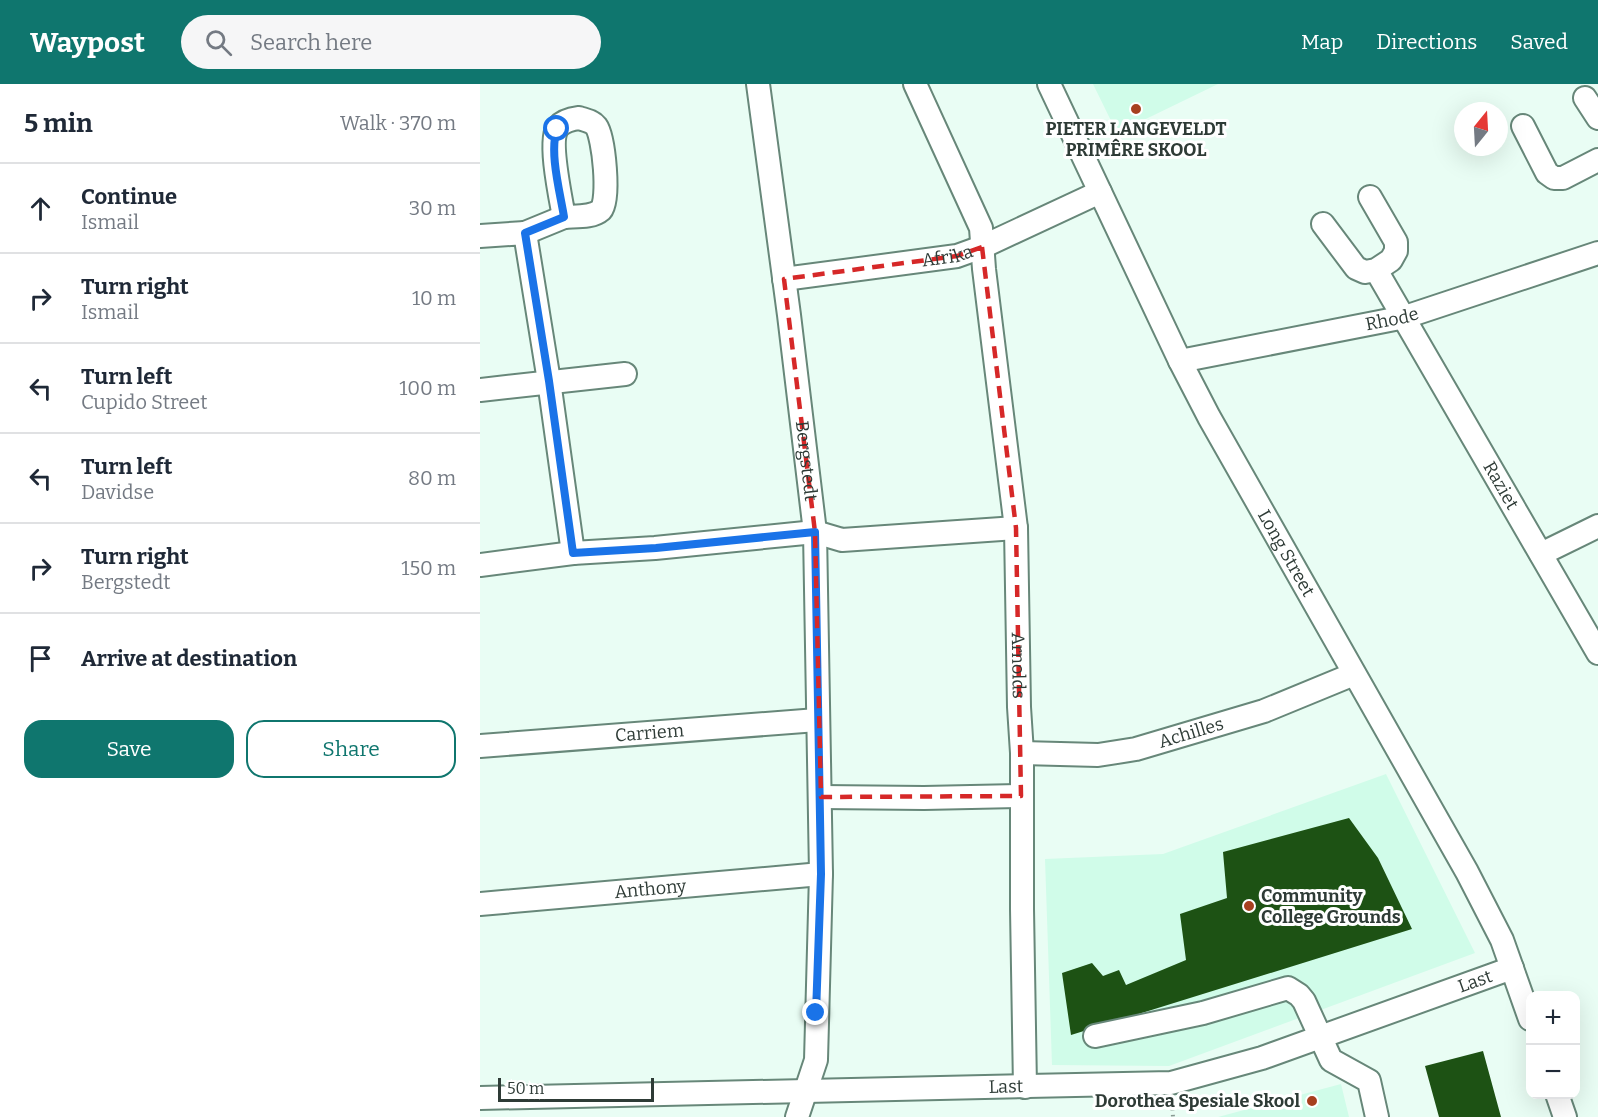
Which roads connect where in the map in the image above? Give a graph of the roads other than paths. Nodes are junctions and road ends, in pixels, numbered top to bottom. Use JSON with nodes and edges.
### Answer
{"nodes":[{"id":1,"x":758,"y":84,"type":"edge"},
{"id":2,"x":915,"y":84,"type":"edge"},
{"id":3,"x":1049,"y":84,"type":"edge"},
{"id":4,"x":1586,"y":98,"type":"dead end"},
{"id":5,"x":1598,"y":118,"type":"edge"},
{"id":6,"x":1523,"y":126,"type":"dead end"},
{"id":7,"x":1596,"y":169,"type":"edge"},
{"id":8,"x":1100,"y":192,"type":"junction"},
{"id":9,"x":1370,"y":197,"type":"dead end"},
{"id":10,"x":564,"y":217,"type":"dead end"},
{"id":11,"x":1323,"y":224,"type":"dead end"},
{"id":12,"x":525,"y":233,"type":"junction"},
{"id":13,"x":480,"y":236,"type":"edge"},
{"id":14,"x":982,"y":247,"type":"junction"},
{"id":15,"x":1598,"y":253,"type":"edge"},
{"id":16,"x":1376,"y":270,"type":"junction"},
{"id":17,"x":784,"y":279,"type":"junction"},
{"id":18,"x":1405,"y":317,"type":"junction"},
{"id":19,"x":1180,"y":361,"type":"junction"},
{"id":20,"x":625,"y":374,"type":"dead end"},
{"id":21,"x":549,"y":381,"type":"junction"},
{"id":22,"x":480,"y":390,"type":"edge"},
{"id":23,"x":1598,"y":526,"type":"edge"},
{"id":24,"x":1016,"y":528,"type":"junction"},
{"id":25,"x":815,"y":543,"type":"junction"},
{"id":26,"x":573,"y":553,"type":"junction"},
{"id":27,"x":1541,"y":554,"type":"junction"},
{"id":28,"x":480,"y":565,"type":"edge"},
{"id":29,"x":1598,"y":653,"type":"edge"},
{"id":30,"x":1354,"y":674,"type":"junction"},
{"id":31,"x":818,"y":720,"type":"junction"},
{"id":32,"x":480,"y":746,"type":"edge"},
{"id":33,"x":1022,"y":753,"type":"junction"},
{"id":34,"x":821,"y":796,"type":"junction"},
{"id":35,"x":1021,"y":796,"type":"junction"},
{"id":36,"x":821,"y":874,"type":"junction"},
{"id":37,"x":480,"y":904,"type":"edge"},
{"id":38,"x":1512,"y":968,"type":"junction"},
{"id":39,"x":1526,"y":1008,"type":"edge"},
{"id":40,"x":1095,"y":1036,"type":"dead end"},
{"id":41,"x":1320,"y":1036,"type":"junction"},
{"id":42,"x":1025,"y":1087,"type":"junction"},
{"id":43,"x":806,"y":1091,"type":"junction"},
{"id":44,"x":480,"y":1098,"type":"edge"},
{"id":45,"x":1559,"y":1099,"type":"edge"},
{"id":46,"x":797,"y":1117,"type":"edge"},
{"id":47,"x":1377,"y":1117,"type":"edge"},
{"id":48,"x":1566,"y":1117,"type":"edge"}],
"edges":[{"from":1,"to":17,"type":"street","name":"Bergstedt"},
{"from":2,"to":14,"type":"street","name":"Arnolds"},
{"from":3,"to":8,"type":"street","name":"Long Street"},
{"from":4,"to":5,"type":"street"},
{"from":6,"to":7,"type":"street"},
{"from":8,"to":14,"type":"street","name":"Afrika"},
{"from":8,"to":19,"type":"street","name":"Long Street"},
{"from":9,"to":16,"type":"street"},
{"from":10,"to":12,"type":"street"},
{"from":11,"to":16,"type":"street"},
{"from":12,"to":13,"type":"street"},
{"from":12,"to":21,"type":"street"},
{"from":14,"to":17,"type":"street","name":"Afrika"},
{"from":14,"to":24,"type":"street","name":"Arnolds"},
{"from":15,"to":18,"type":"street","name":"Rhode"},
{"from":16,"to":18,"type":"street","name":"Raziet"},
{"from":17,"to":25,"type":"street","name":"Bergstedt"},
{"from":18,"to":19,"type":"street","name":"Rhode"},
{"from":18,"to":27,"type":"street","name":"Raziet"},
{"from":19,"to":30,"type":"street","name":"Long Street"},
{"from":20,"to":21,"type":"street"},
{"from":21,"to":22,"type":"street"},
{"from":21,"to":26,"type":"street"},
{"from":23,"to":27,"type":"street"},
{"from":24,"to":25,"type":"street"},
{"from":24,"to":33,"type":"street","name":"Arnolds"},
{"from":25,"to":26,"type":"street"},
{"from":25,"to":31,"type":"street","name":"Bergstedt"},
{"from":26,"to":28,"type":"street"},
{"from":27,"to":29,"type":"street","name":"Raziet"},
{"from":30,"to":33,"type":"street","name":"Achilles"},
{"from":30,"to":38,"type":"street","name":"Long Street"},
{"from":31,"to":32,"type":"street","name":"Carriem"},
{"from":31,"to":34,"type":"street","name":"Bergstedt"},
{"from":33,"to":35,"type":"street","name":"Arnolds"},
{"from":34,"to":35,"type":"street"},
{"from":34,"to":36,"type":"street","name":"Bergstedt"},
{"from":35,"to":42,"type":"street","name":"Arnolds"},
{"from":36,"to":37,"type":"street","name":"Anthony"},
{"from":36,"to":43,"type":"street","name":"Bergstedt"},
{"from":38,"to":39,"type":"street","name":"Long Street"},
{"from":38,"to":41,"type":"street","name":"Last"},
{"from":40,"to":41,"type":"street"},
{"from":41,"to":42,"type":"street","name":"Last"},
{"from":41,"to":47,"type":"street"},
{"from":42,"to":43,"type":"street","name":"Last"},
{"from":43,"to":44,"type":"street","name":"Last"},
{"from":43,"to":46,"type":"street","name":"Bergstedt"},
{"from":45,"to":48,"type":"street"}]}
